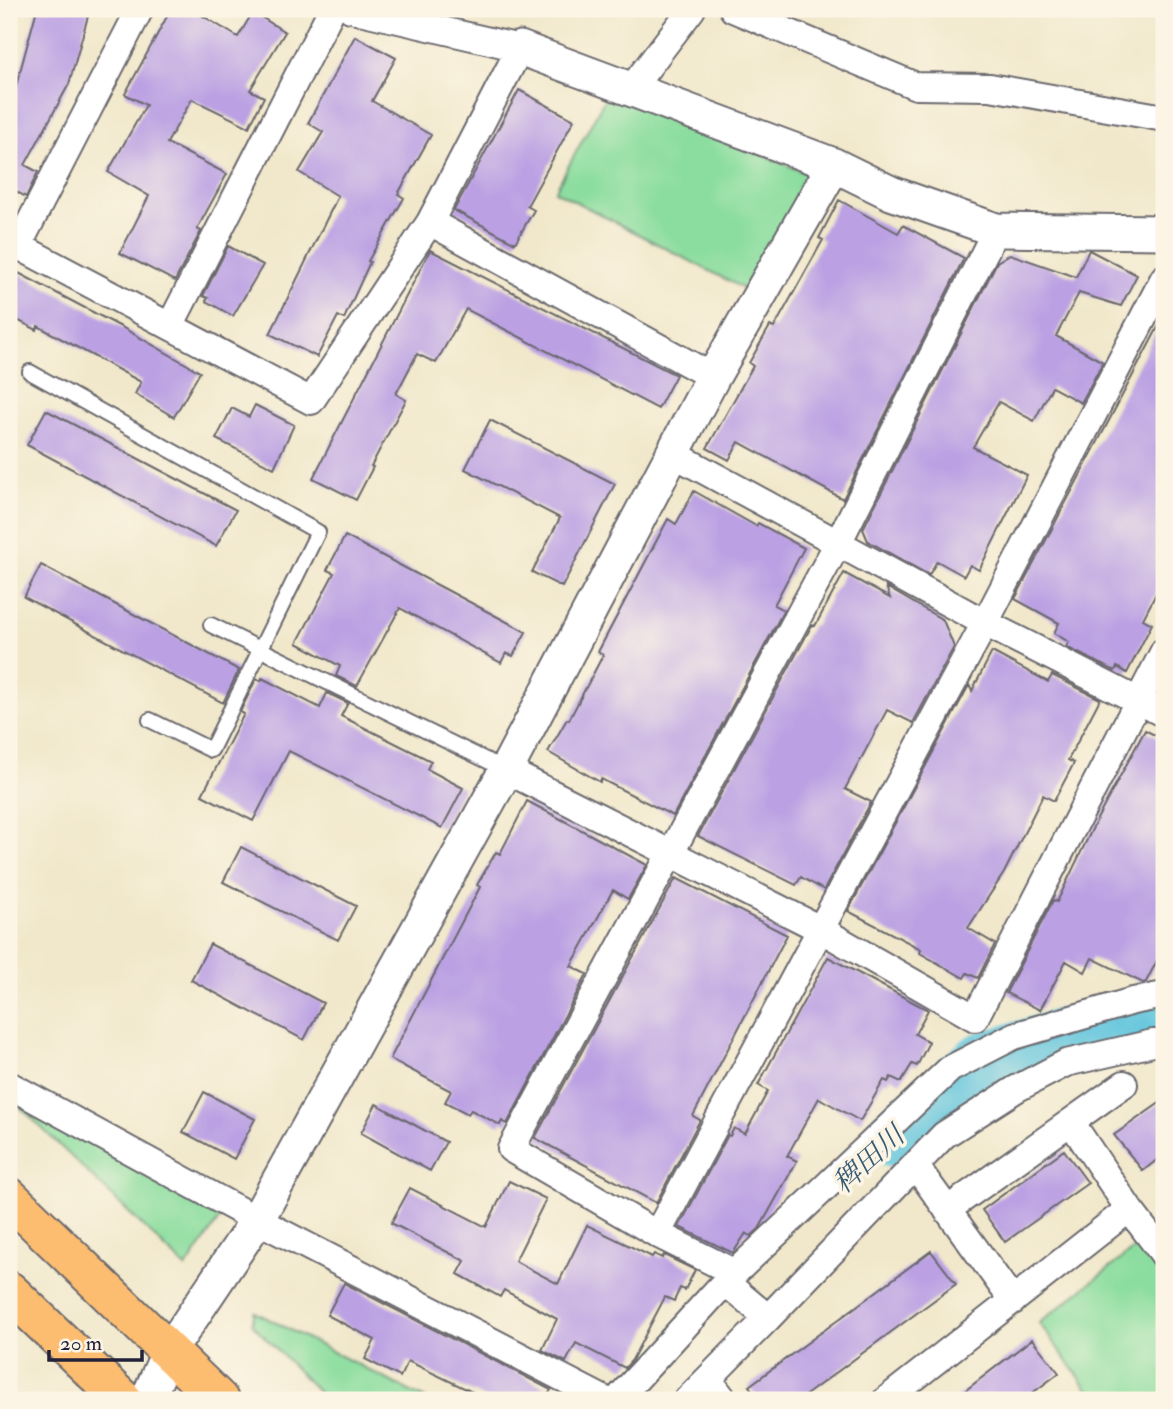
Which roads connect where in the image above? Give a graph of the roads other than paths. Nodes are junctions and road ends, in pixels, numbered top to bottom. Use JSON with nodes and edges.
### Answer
{"nodes":[{"id":1,"x":140,"y":9,"type":"edge"},
{"id":2,"x":332,"y":9,"type":"edge"},
{"id":3,"x":351,"y":9,"type":"edge"},
{"id":4,"x":692,"y":9,"type":"edge"},
{"id":5,"x":733,"y":9,"type":"edge"},
{"id":6,"x":520,"y":48,"type":"junction"},
{"id":7,"x":631,"y":89,"type":"junction"},
{"id":8,"x":1164,"y":118,"type":"edge"},
{"id":9,"x":834,"y":164,"type":"junction"},
{"id":10,"x":430,"y":222,"type":"junction"},
{"id":11,"x":996,"y":230,"type":"junction"},
{"id":12,"x":1164,"y":232,"type":"edge"},
{"id":13,"x":13,"y":243,"type":"edge"},
{"id":14,"x":1164,"y":278,"type":"edge"},
{"id":15,"x":170,"y":327,"type":"junction"},
{"id":16,"x":30,"y":372,"type":"dead end"},
{"id":17,"x":713,"y":377,"type":"junction"},
{"id":18,"x":672,"y":453,"type":"junction"},
{"id":19,"x":838,"y":543,"type":"junction"},
{"id":20,"x":985,"y":623,"type":"junction"},
{"id":21,"x":211,"y":625,"type":"dead end"},
{"id":22,"x":261,"y":649,"type":"junction"},
{"id":23,"x":1164,"y":651,"type":"edge"},
{"id":24,"x":1138,"y":700,"type":"junction"},
{"id":25,"x":1164,"y":713,"type":"edge"},
{"id":26,"x":150,"y":720,"type":"dead end"},
{"id":27,"x":506,"y":770,"type":"junction"},
{"id":28,"x":669,"y":853,"type":"junction"},
{"id":29,"x":820,"y":929,"type":"junction"},
{"id":30,"x":1164,"y":995,"type":"edge"},
{"id":31,"x":975,"y":1017,"type":"junction"},
{"id":32,"x":1014,"y":1036,"type":"junction"},
{"id":33,"x":1164,"y":1043,"type":"edge"},
{"id":34,"x":1124,"y":1084,"type":"dead end"},
{"id":35,"x":9,"y":1085,"type":"edge"},
{"id":36,"x":1071,"y":1122,"type":"junction"},
{"id":37,"x":915,"y":1165,"type":"junction"},
{"id":38,"x":9,"y":1197,"type":"edge"},
{"id":39,"x":1129,"y":1209,"type":"junction"},
{"id":40,"x":947,"y":1210,"type":"junction"},
{"id":41,"x":257,"y":1220,"type":"junction"},
{"id":42,"x":656,"y":1234,"type":"junction"},
{"id":43,"x":1161,"y":1246,"type":"edge"},
{"id":44,"x":730,"y":1278,"type":"junction"},
{"id":45,"x":9,"y":1291,"type":"edge"},
{"id":46,"x":1013,"y":1301,"type":"junction"},
{"id":47,"x":768,"y":1318,"type":"junction"},
{"id":48,"x":168,"y":1353,"type":"junction"},
{"id":49,"x":708,"y":1379,"type":"junction"},
{"id":50,"x":123,"y":1400,"type":"edge"},
{"id":51,"x":147,"y":1400,"type":"edge"},
{"id":52,"x":219,"y":1400,"type":"edge"},
{"id":53,"x":606,"y":1400,"type":"edge"},
{"id":54,"x":617,"y":1400,"type":"edge"},
{"id":55,"x":687,"y":1400,"type":"edge"},
{"id":56,"x":724,"y":1400,"type":"edge"},
{"id":57,"x":886,"y":1400,"type":"edge"}],
"edges":[{"from":1,"to":13,"type":"street"},
{"from":2,"to":15,"type":"street"},
{"from":3,"to":6,"type":"street"},
{"from":4,"to":7,"type":"street"},
{"from":5,"to":8,"type":"street"},
{"from":6,"to":7,"type":"street"},
{"from":6,"to":10,"type":"street"},
{"from":7,"to":9,"type":"street"},
{"from":9,"to":11,"type":"street"},
{"from":9,"to":17,"type":"street"},
{"from":10,"to":15,"type":"street"},
{"from":10,"to":17,"type":"street"},
{"from":11,"to":12,"type":"street"},
{"from":11,"to":19,"type":"street"},
{"from":13,"to":15,"type":"street"},
{"from":14,"to":20,"type":"street"},
{"from":16,"to":22,"type":"lane"},
{"from":17,"to":18,"type":"street"},
{"from":18,"to":19,"type":"street"},
{"from":18,"to":27,"type":"street"},
{"from":19,"to":20,"type":"street"},
{"from":19,"to":28,"type":"street"},
{"from":20,"to":24,"type":"street"},
{"from":20,"to":29,"type":"street"},
{"from":21,"to":22,"type":"lane"},
{"from":22,"to":26,"type":"lane"},
{"from":22,"to":27,"type":"lane"},
{"from":23,"to":24,"type":"street"},
{"from":24,"to":25,"type":"street"},
{"from":24,"to":31,"type":"street"},
{"from":27,"to":28,"type":"street"},
{"from":27,"to":41,"type":"street"},
{"from":28,"to":29,"type":"street"},
{"from":28,"to":42,"type":"street"},
{"from":29,"to":31,"type":"street"},
{"from":29,"to":42,"type":"street"},
{"from":30,"to":32,"type":"street"},
{"from":31,"to":32,"type":"street"},
{"from":32,"to":44,"type":"street"},
{"from":33,"to":37,"type":"street"},
{"from":34,"to":36,"type":"street"},
{"from":35,"to":41,"type":"street"},
{"from":36,"to":39,"type":"street"},
{"from":36,"to":40,"type":"street"},
{"from":37,"to":40,"type":"street"},
{"from":37,"to":47,"type":"street"},
{"from":38,"to":48,"type":"main road"},
{"from":39,"to":43,"type":"street"},
{"from":39,"to":46,"type":"street"},
{"from":40,"to":46,"type":"street"},
{"from":41,"to":48,"type":"street"},
{"from":41,"to":53,"type":"street"},
{"from":42,"to":44,"type":"street"},
{"from":44,"to":47,"type":"street"},
{"from":44,"to":54,"type":"street"},
{"from":45,"to":50,"type":"main road"},
{"from":46,"to":57,"type":"street"},
{"from":47,"to":49,"type":"street"},
{"from":48,"to":51,"type":"street"},
{"from":48,"to":52,"type":"main road"},
{"from":49,"to":55,"type":"street"},
{"from":49,"to":56,"type":"street"}]}
